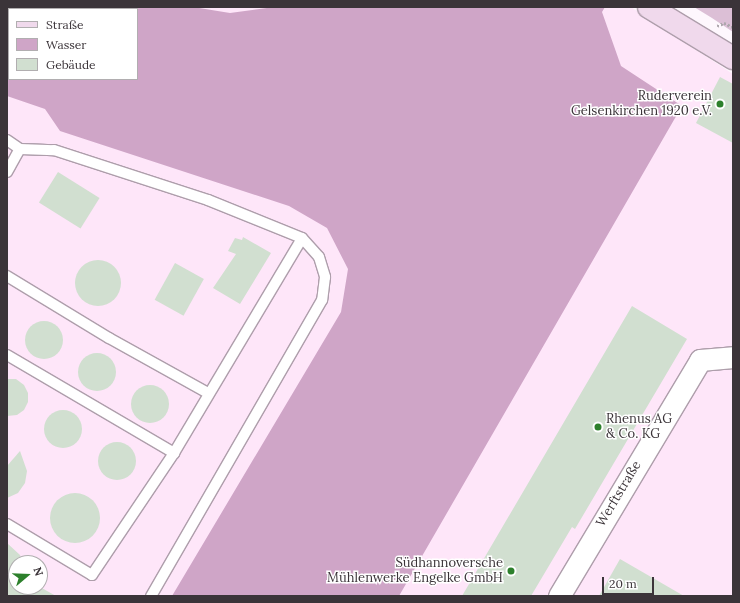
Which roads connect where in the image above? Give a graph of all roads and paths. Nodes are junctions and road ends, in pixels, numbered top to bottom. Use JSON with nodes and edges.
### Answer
{"nodes":[{"id":1,"x":649,"y":7,"type":"edge"},
{"id":2,"x":733,"y":58,"type":"edge"},
{"id":3,"x":7,"y":140,"type":"edge"},
{"id":4,"x":20,"y":149,"type":"junction"},
{"id":5,"x":7,"y":172,"type":"edge"},
{"id":6,"x":302,"y":238,"type":"junction"},
{"id":7,"x":7,"y":276,"type":"edge"},
{"id":8,"x":7,"y":355,"type":"edge"},
{"id":9,"x":733,"y":357,"type":"edge"},
{"id":10,"x":208,"y":392,"type":"junction"},
{"id":11,"x":174,"y":453,"type":"junction"},
{"id":12,"x":7,"y":524,"type":"edge"},
{"id":13,"x":151,"y":596,"type":"edge"},
{"id":14,"x":559,"y":596,"type":"edge"}],
"edges":[{"from":1,"to":2,"type":"main road"},
{"from":3,"to":4,"type":"lane"},
{"from":4,"to":5,"type":"lane"},
{"from":4,"to":6,"type":"lane"},
{"from":6,"to":10,"type":"lane"},
{"from":6,"to":13,"type":"lane"},
{"from":7,"to":10,"type":"lane"},
{"from":8,"to":11,"type":"lane"},
{"from":9,"to":14,"type":"street","name":"Werftstraße"},
{"from":10,"to":11,"type":"lane"},
{"from":11,"to":12,"type":"lane"}]}
